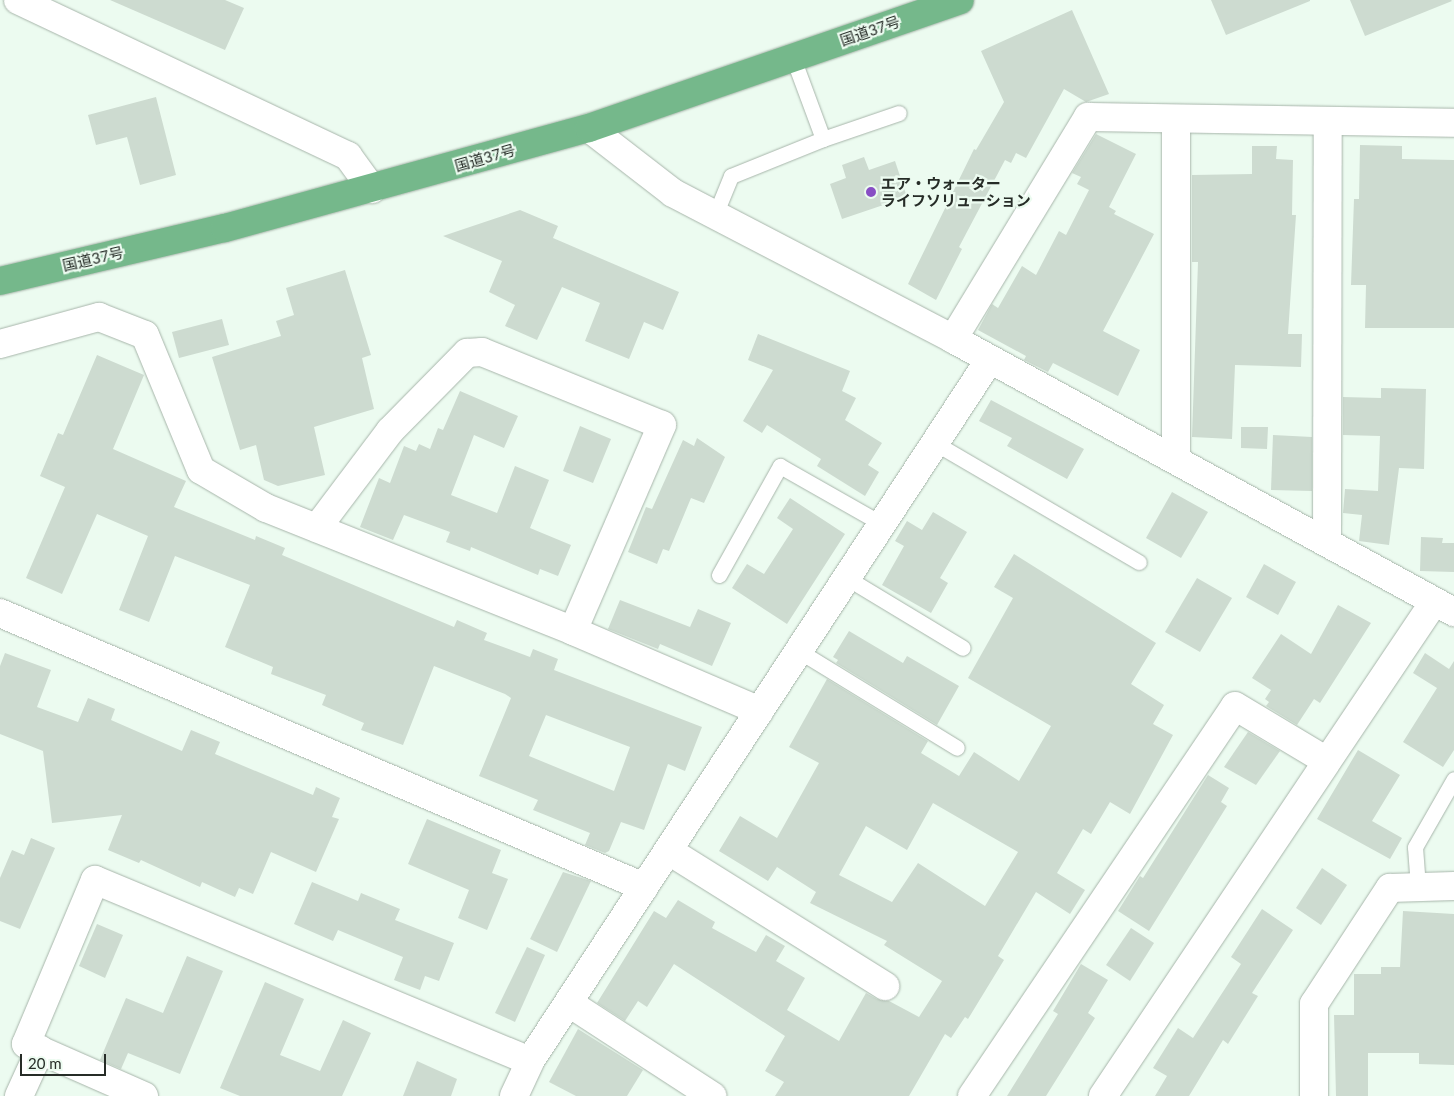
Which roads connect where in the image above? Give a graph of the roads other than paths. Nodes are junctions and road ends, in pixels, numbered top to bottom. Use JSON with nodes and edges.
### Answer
{"nodes":[{"id":1,"x":18,"y":0,"type":"edge"},
{"id":2,"x":960,"y":0,"type":"edge"},
{"id":3,"x":793,"y":58,"type":"junction"},
{"id":4,"x":899,"y":113,"type":"dead end"},
{"id":5,"x":1176,"y":120,"type":"junction"},
{"id":6,"x":1328,"y":123,"type":"junction"},
{"id":7,"x":1454,"y":123,"type":"edge"},
{"id":8,"x":589,"y":128,"type":"junction"},
{"id":9,"x":823,"y":139,"type":"junction"},
{"id":10,"x":372,"y":189,"type":"junction"},
{"id":11,"x":715,"y":215,"type":"junction"},
{"id":12,"x":0,"y":281,"type":"edge"},
{"id":13,"x":953,"y":339,"type":"junction"},
{"id":14,"x":0,"y":344,"type":"edge"},
{"id":15,"x":990,"y":359,"type":"junction"},
{"id":16,"x":935,"y":443,"type":"junction"},
{"id":17,"x":1176,"y":460,"type":"junction"},
{"id":18,"x":882,"y":524,"type":"junction"},
{"id":19,"x":317,"y":528,"type":"junction"},
{"id":20,"x":1328,"y":542,"type":"junction"},
{"id":21,"x":1140,"y":562,"type":"dead end"},
{"id":22,"x":719,"y":575,"type":"dead end"},
{"id":23,"x":847,"y":578,"type":"junction"},
{"id":24,"x":1444,"y":607,"type":"edge"},
{"id":25,"x":0,"y":613,"type":"edge"},
{"id":26,"x":573,"y":631,"type":"junction"},
{"id":27,"x":963,"y":648,"type":"dead end"},
{"id":28,"x":799,"y":651,"type":"junction"},
{"id":29,"x":760,"y":711,"type":"junction"},
{"id":30,"x":957,"y":748,"type":"dead end"},
{"id":31,"x":1327,"y":761,"type":"junction"},
{"id":32,"x":1454,"y":779,"type":"edge"},
{"id":33,"x":669,"y":852,"type":"junction"},
{"id":34,"x":1454,"y":886,"type":"edge"},
{"id":35,"x":1418,"y":887,"type":"junction"},
{"id":36,"x":644,"y":888,"type":"junction"},
{"id":37,"x":885,"y":986,"type":"dead end"},
{"id":38,"x":568,"y":1003,"type":"junction"},
{"id":39,"x":40,"y":1050,"type":"junction"},
{"id":40,"x":530,"y":1061,"type":"junction"},
{"id":41,"x":19,"y":1096,"type":"edge"},
{"id":42,"x":144,"y":1096,"type":"edge"},
{"id":43,"x":514,"y":1096,"type":"edge"},
{"id":44,"x":712,"y":1096,"type":"edge"},
{"id":45,"x":972,"y":1096,"type":"edge"},
{"id":46,"x":1103,"y":1096,"type":"edge"},
{"id":47,"x":1314,"y":1096,"type":"edge"}],
"edges":[{"from":1,"to":10,"type":"street"},
{"from":2,"to":3,"type":"highway","name":"国道37号"},
{"from":3,"to":8,"type":"highway","name":"国道37号"},
{"from":3,"to":9,"type":"lane"},
{"from":4,"to":9,"type":"lane"},
{"from":5,"to":6,"type":"street"},
{"from":5,"to":13,"type":"street"},
{"from":5,"to":17,"type":"street"},
{"from":6,"to":7,"type":"street"},
{"from":6,"to":20,"type":"street"},
{"from":8,"to":10,"type":"highway","name":"国道37号"},
{"from":8,"to":11,"type":"street"},
{"from":9,"to":11,"type":"lane"},
{"from":10,"to":12,"type":"highway","name":"国道37号"},
{"from":11,"to":13,"type":"street"},
{"from":13,"to":15,"type":"street"},
{"from":14,"to":19,"type":"street"},
{"from":15,"to":16,"type":"street"},
{"from":15,"to":17,"type":"street"},
{"from":16,"to":18,"type":"street"},
{"from":16,"to":21,"type":"lane"},
{"from":17,"to":20,"type":"street"},
{"from":18,"to":22,"type":"lane"},
{"from":18,"to":23,"type":"street"},
{"from":19,"to":26,"type":"street"},
{"from":19,"to":26,"type":"street"},
{"from":20,"to":24,"type":"street"},
{"from":23,"to":27,"type":"lane"},
{"from":23,"to":28,"type":"street"},
{"from":24,"to":31,"type":"street"},
{"from":25,"to":36,"type":"street"},
{"from":26,"to":29,"type":"street"},
{"from":28,"to":29,"type":"street"},
{"from":28,"to":30,"type":"lane"},
{"from":29,"to":33,"type":"street"},
{"from":31,"to":45,"type":"street"},
{"from":31,"to":46,"type":"street"},
{"from":32,"to":35,"type":"lane"},
{"from":33,"to":36,"type":"street"},
{"from":33,"to":37,"type":"street"},
{"from":34,"to":35,"type":"street"},
{"from":35,"to":47,"type":"street"},
{"from":36,"to":38,"type":"street"},
{"from":38,"to":40,"type":"street"},
{"from":38,"to":44,"type":"street"},
{"from":39,"to":40,"type":"street"},
{"from":39,"to":41,"type":"street"},
{"from":39,"to":42,"type":"street"},
{"from":40,"to":43,"type":"street"}]}
